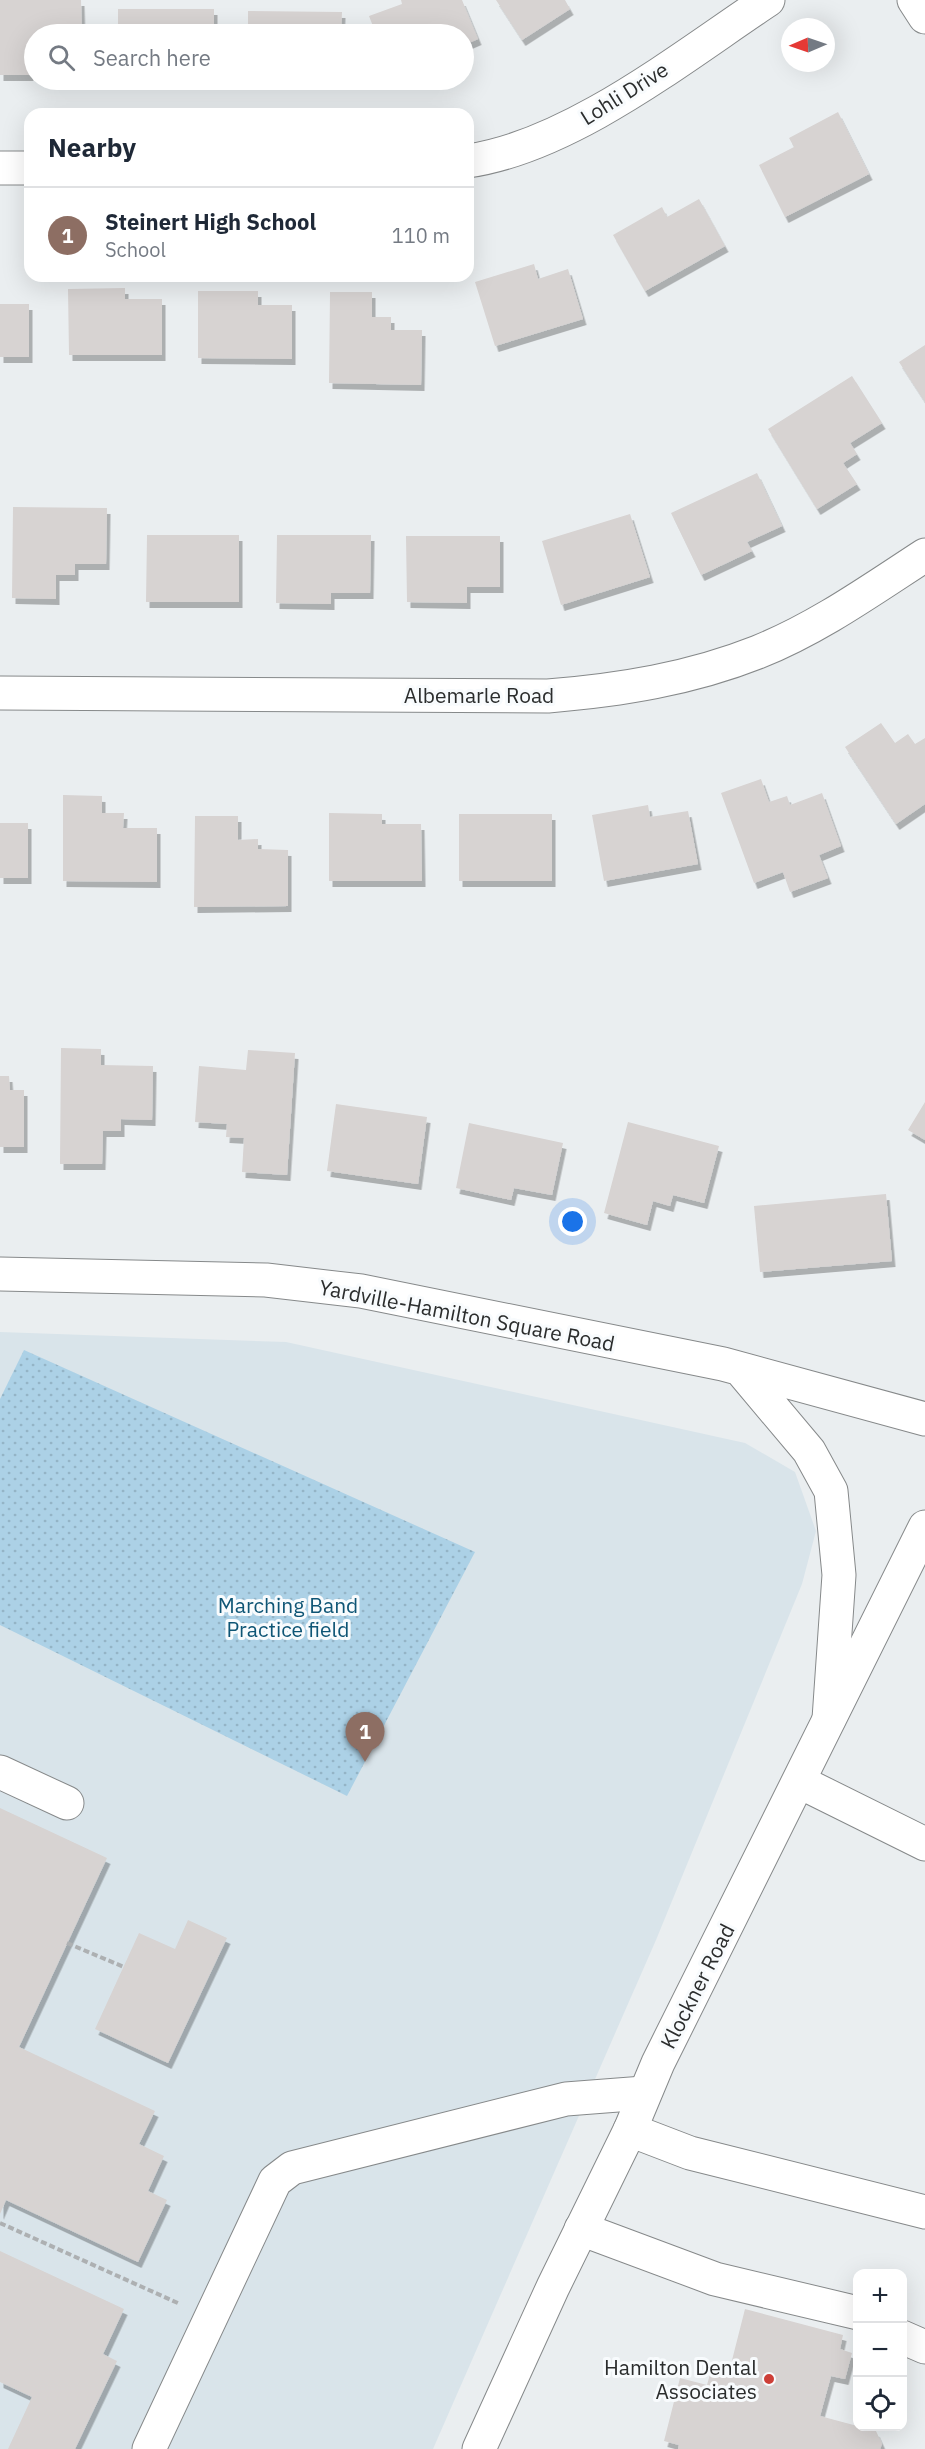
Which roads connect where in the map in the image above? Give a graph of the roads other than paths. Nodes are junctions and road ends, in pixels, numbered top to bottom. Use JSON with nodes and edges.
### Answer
{"nodes":[{"id":1,"x":768,"y":0,"type":"edge"},
{"id":2,"x":914,"y":0,"type":"edge"},
{"id":3,"x":925,"y":17,"type":"edge"},
{"id":4,"x":474,"y":159,"type":"edge"},
{"id":5,"x":0,"y":168,"type":"edge"},
{"id":6,"x":24,"y":168,"type":"edge"},
{"id":7,"x":925,"y":555,"type":"edge"},
{"id":8,"x":0,"y":693,"type":"edge"},
{"id":9,"x":0,"y":1274,"type":"edge"},
{"id":10,"x":740,"y":1369,"type":"junction"},
{"id":11,"x":925,"y":1419,"type":"edge"},
{"id":12,"x":925,"y":1527,"type":"edge"},
{"id":13,"x":829,"y":1723,"type":"junction"},
{"id":14,"x":0,"y":1772,"type":"edge"},
{"id":15,"x":800,"y":1782,"type":"junction"},
{"id":16,"x":67,"y":1803,"type":"dead end"},
{"id":17,"x":925,"y":1844,"type":"edge"},
{"id":18,"x":644,"y":2093,"type":"junction"},
{"id":19,"x":630,"y":2130,"type":"junction"},
{"id":20,"x":925,"y":2212,"type":"edge"},
{"id":21,"x":582,"y":2229,"type":"junction"},
{"id":22,"x":853,"y":2312,"type":"edge"},
{"id":23,"x":907,"y":2339,"type":"edge"},
{"id":24,"x":925,"y":2347,"type":"edge"},
{"id":25,"x":149,"y":2449,"type":"edge"},
{"id":26,"x":479,"y":2449,"type":"edge"}],
"edges":[{"from":1,"to":4,"type":"street","name":"Lohli Drive"},
{"from":2,"to":3,"type":"street"},
{"from":5,"to":6,"type":"street"},
{"from":7,"to":8,"type":"street","name":"Albemarle Road"},
{"from":9,"to":10,"type":"street","name":"Yardville-Hamilton Square Road"},
{"from":10,"to":11,"type":"street","name":"Yardville-Hamilton Square Road"},
{"from":10,"to":13,"type":"street"},
{"from":12,"to":13,"type":"street","name":"Klockner Road"},
{"from":13,"to":15,"type":"street","name":"Klockner Road"},
{"from":14,"to":16,"type":"street"},
{"from":15,"to":17,"type":"street"},
{"from":15,"to":18,"type":"street","name":"Klockner Road"},
{"from":18,"to":19,"type":"street","name":"Klockner Road"},
{"from":18,"to":25,"type":"street"},
{"from":19,"to":20,"type":"street"},
{"from":19,"to":21,"type":"street","name":"Klockner Road"},
{"from":21,"to":22,"type":"street"},
{"from":21,"to":26,"type":"street","name":"Klockner Road"},
{"from":23,"to":24,"type":"street"}]}
